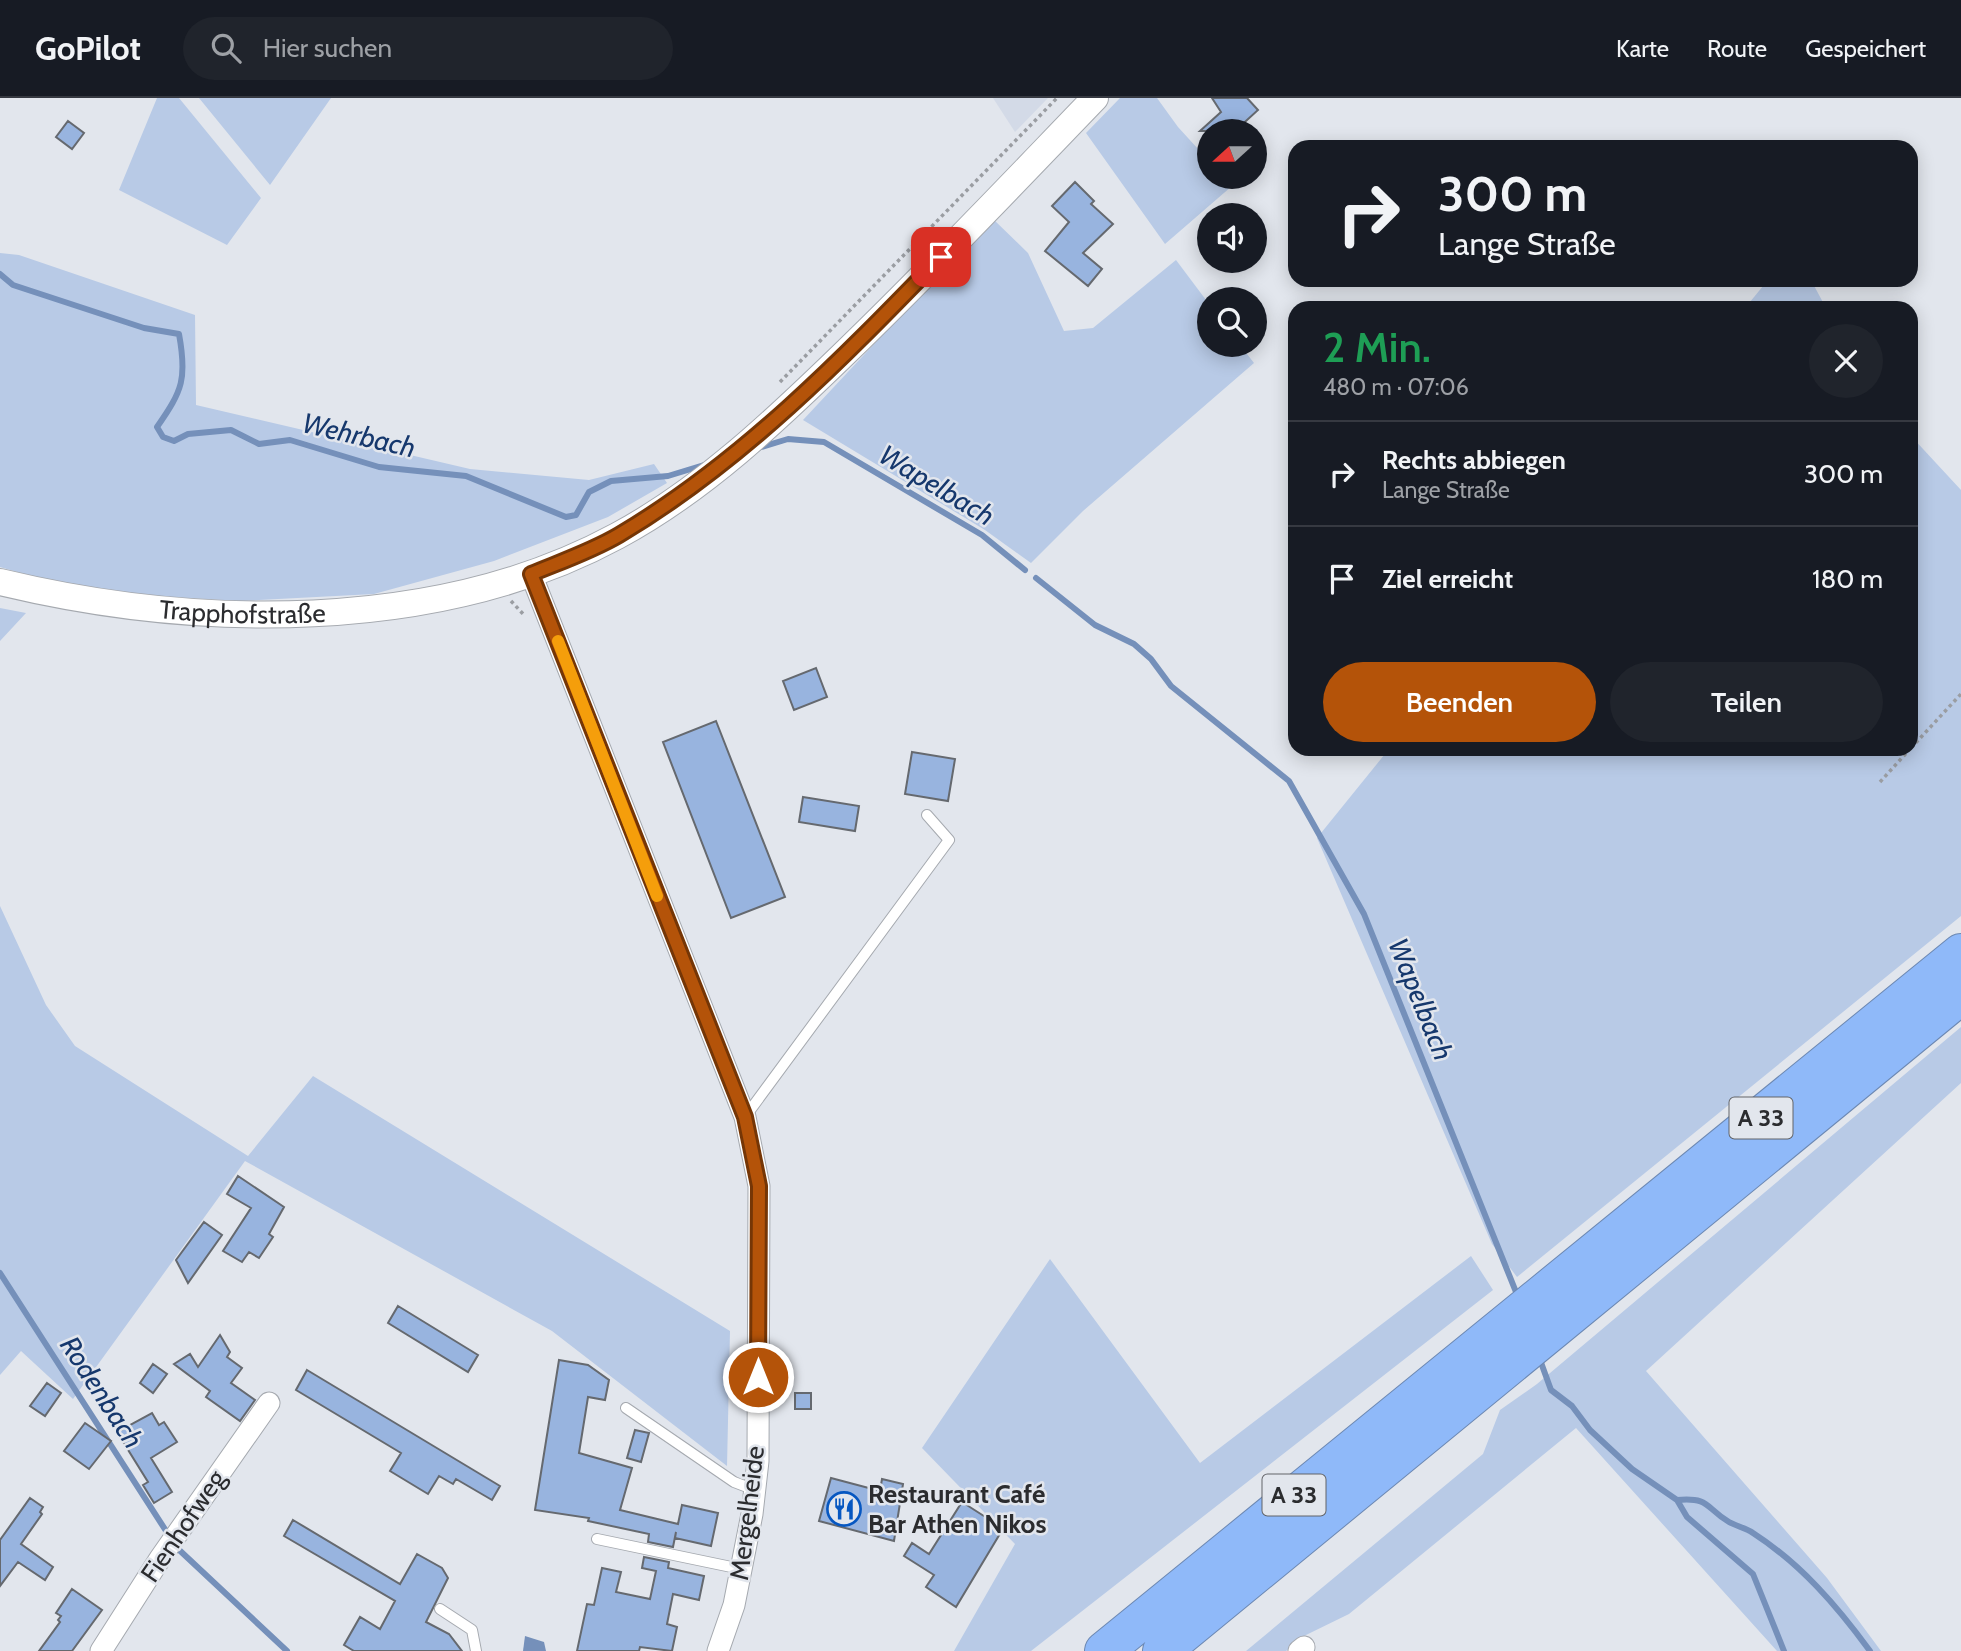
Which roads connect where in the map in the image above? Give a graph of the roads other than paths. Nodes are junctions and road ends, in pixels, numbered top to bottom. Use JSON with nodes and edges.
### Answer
{"nodes":[{"id":1,"x":1095,"y":98,"type":"edge"},
{"id":2,"x":531,"y":574,"type":"junction"},
{"id":3,"x":0,"y":582,"type":"edge"},
{"id":4,"x":927,"y":815,"type":"dead end"},
{"id":5,"x":1961,"y":953,"type":"edge"},
{"id":6,"x":1961,"y":995,"type":"edge"},
{"id":7,"x":745,"y":1117,"type":"junction"},
{"id":8,"x":1572,"y":1293,"type":"junction"},
{"id":9,"x":268,"y":1403,"type":"dead end"},
{"id":10,"x":626,"y":1408,"type":"dead end"},
{"id":11,"x":755,"y":1490,"type":"junction"},
{"id":12,"x":597,"y":1539,"type":"dead end"},
{"id":13,"x":741,"y":1569,"type":"junction"},
{"id":14,"x":440,"y":1609,"type":"dead end"},
{"id":15,"x":101,"y":1651,"type":"edge"},
{"id":16,"x":476,"y":1651,"type":"edge"},
{"id":17,"x":718,"y":1651,"type":"edge"},
{"id":18,"x":1104,"y":1651,"type":"edge"},
{"id":19,"x":1162,"y":1651,"type":"edge"}],
"edges":[{"from":1,"to":2,"type":"street","name":"Trapphofstraße"},
{"from":2,"to":3,"type":"street","name":"Trapphofstraße"},
{"from":2,"to":7,"type":"street","name":"Mergelheide"},
{"from":4,"to":7,"type":"lane"},
{"from":5,"to":8,"type":"highway","number":"A 33"},
{"from":6,"to":8,"type":"highway","number":"A 33"},
{"from":7,"to":11,"type":"street","name":"Mergelheide"},
{"from":8,"to":18,"type":"highway","number":"A 33"},
{"from":8,"to":19,"type":"highway","number":"A 33"},
{"from":9,"to":15,"type":"street","name":"Fienhofweg"},
{"from":10,"to":11,"type":"lane"},
{"from":11,"to":13,"type":"street","name":"Mergelheide"},
{"from":12,"to":13,"type":"lane"},
{"from":13,"to":17,"type":"street","name":"Mergelheide"},
{"from":14,"to":16,"type":"lane"}]}
